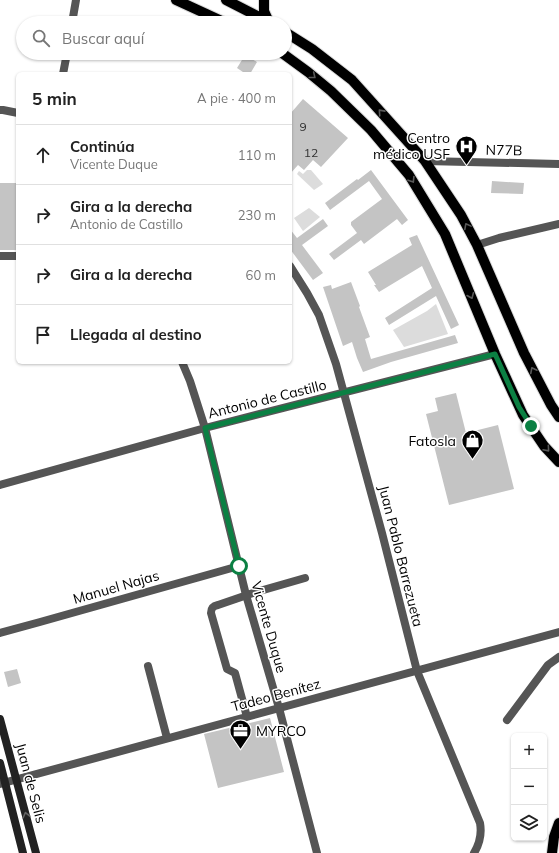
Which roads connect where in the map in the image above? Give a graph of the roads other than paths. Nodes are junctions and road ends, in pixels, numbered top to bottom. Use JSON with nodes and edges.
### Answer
{"nodes":[{"id":1,"x":76,"y":0,"type":"edge"},
{"id":2,"x":176,"y":0,"type":"edge"},
{"id":3,"x":226,"y":0,"type":"edge"},
{"id":4,"x":264,"y":0,"type":"edge"},
{"id":5,"x":191,"y":3,"type":"edge"},
{"id":6,"x":73,"y":16,"type":"edge"},
{"id":7,"x":214,"y":16,"type":"edge"},
{"id":8,"x":258,"y":16,"type":"edge"},
{"id":9,"x":267,"y":16,"type":"edge"},
{"id":10,"x":292,"y":36,"type":"edge"},
{"id":11,"x":66,"y":60,"type":"edge"},
{"id":12,"x":292,"y":60,"type":"edge"},
{"id":13,"x":63,"y":72,"type":"edge"},
{"id":14,"x":1,"y":110,"type":"edge"},
{"id":15,"x":16,"y":113,"type":"edge"},
{"id":16,"x":425,"y":161,"type":"junction"},
{"id":17,"x":559,"y":164,"type":"edge"},
{"id":18,"x":559,"y":224,"type":"edge"},
{"id":19,"x":477,"y":245,"type":"junction"},
{"id":20,"x":0,"y":256,"type":"edge"},
{"id":21,"x":16,"y":256,"type":"edge"},
{"id":22,"x":292,"y":269,"type":"edge"},
{"id":23,"x":495,"y":354,"type":"junction"},
{"id":24,"x":183,"y":364,"type":"edge"},
{"id":25,"x":345,"y":393,"type":"junction"},
{"id":26,"x":551,"y":405,"type":"junction"},
{"id":27,"x":559,"y":412,"type":"edge"},
{"id":28,"x":559,"y":417,"type":"edge"},
{"id":29,"x":205,"y":428,"type":"junction"},
{"id":30,"x":559,"y":462,"type":"edge"},
{"id":31,"x":0,"y":485,"type":"edge"},
{"id":32,"x":239,"y":566,"type":"junction"},
{"id":33,"x":305,"y":578,"type":"dead end"},
{"id":34,"x":246,"y":596,"type":"junction"},
{"id":35,"x":559,"y":632,"type":"edge"},
{"id":36,"x":0,"y":633,"type":"edge"},
{"id":37,"x":559,"y":657,"type":"edge"},
{"id":38,"x":148,"y":666,"type":"dead end"},
{"id":39,"x":417,"y":671,"type":"junction"},
{"id":40,"x":279,"y":708,"type":"junction"},
{"id":41,"x":247,"y":717,"type":"junction"},
{"id":42,"x":0,"y":719,"type":"edge"},
{"id":43,"x":507,"y":720,"type":"dead end"},
{"id":44,"x":167,"y":738,"type":"junction"},
{"id":45,"x":0,"y":763,"type":"edge"},
{"id":46,"x":17,"y":780,"type":"junction"},
{"id":47,"x":3,"y":784,"type":"edge"},
{"id":48,"x":559,"y":822,"type":"edge"},
{"id":49,"x":23,"y":853,"type":"edge"},
{"id":50,"x":36,"y":853,"type":"edge"},
{"id":51,"x":317,"y":853,"type":"edge"},
{"id":52,"x":474,"y":853,"type":"edge"},
{"id":53,"x":552,"y":853,"type":"edge"}],
"edges":[{"from":1,"to":6,"type":"street"},
{"from":2,"to":5,"type":"main road"},
{"from":3,"to":8,"type":"main road"},
{"from":4,"to":9,"type":"main road"},
{"from":5,"to":7,"type":"main road"},
{"from":16,"to":10,"type":"main road","one_way":true},
{"from":11,"to":13,"type":"street"},
{"from":12,"to":23,"type":"main road","one_way":true},
{"from":14,"to":15,"type":"street"},
{"from":16,"to":17,"type":"street","name":"N77B"},
{"from":19,"to":16,"type":"main road","one_way":true},
{"from":18,"to":19,"type":"street"},
{"from":26,"to":19,"type":"main road","one_way":true},
{"from":20,"to":21,"type":"street"},
{"from":22,"to":25,"type":"street","name":"Juan Pablo Barrezueta"},
{"from":23,"to":25,"type":"street","name":"Antonio de Castillo"},
{"from":23,"to":30,"type":"main road","one_way":true},
{"from":24,"to":29,"type":"street","name":"Vicente Duque"},
{"from":25,"to":29,"type":"street","name":"Antonio de Castillo"},
{"from":25,"to":39,"type":"street","name":"Juan Pablo Barrezueta"},
{"from":26,"to":27,"type":"main road"},
{"from":26,"to":28,"type":"main road"},
{"from":29,"to":31,"type":"street","name":"Antonio de Castillo"},
{"from":29,"to":32,"type":"street","name":"Vicente Duque"},
{"from":32,"to":34,"type":"street","name":"Vicente Duque"},
{"from":32,"to":36,"type":"street","name":"Manuel Najas"},
{"from":33,"to":34,"type":"street"},
{"from":34,"to":40,"type":"street","name":"Vicente Duque"},
{"from":34,"to":41,"type":"street"},
{"from":35,"to":39,"type":"street","name":"Tadeo Benítez"},
{"from":37,"to":43,"type":"street"},
{"from":38,"to":44,"type":"street"},
{"from":39,"to":40,"type":"street","name":"Tadeo Benítez"},
{"from":39,"to":52,"type":"street","name":"Juan Pablo Barrezueta"},
{"from":40,"to":41,"type":"street","name":"Tadeo Benítez"},
{"from":40,"to":51,"type":"street","name":"Vicente Duque"},
{"from":41,"to":44,"type":"street","name":"Tadeo Benítez"},
{"from":42,"to":46,"type":"main road","name":"Juan de Selis"},
{"from":44,"to":46,"type":"street","name":"Tadeo Benítez"},
{"from":45,"to":47,"type":"main road","name":"Juan de Selis"},
{"from":46,"to":47,"type":"street","name":"Tadeo Benítez"},
{"from":50,"to":46,"type":"main road","name":"Juan de Selis","one_way":true},
{"from":47,"to":49,"type":"main road","name":"Juan de Selis"},
{"from":48,"to":53,"type":"main road"}]}
